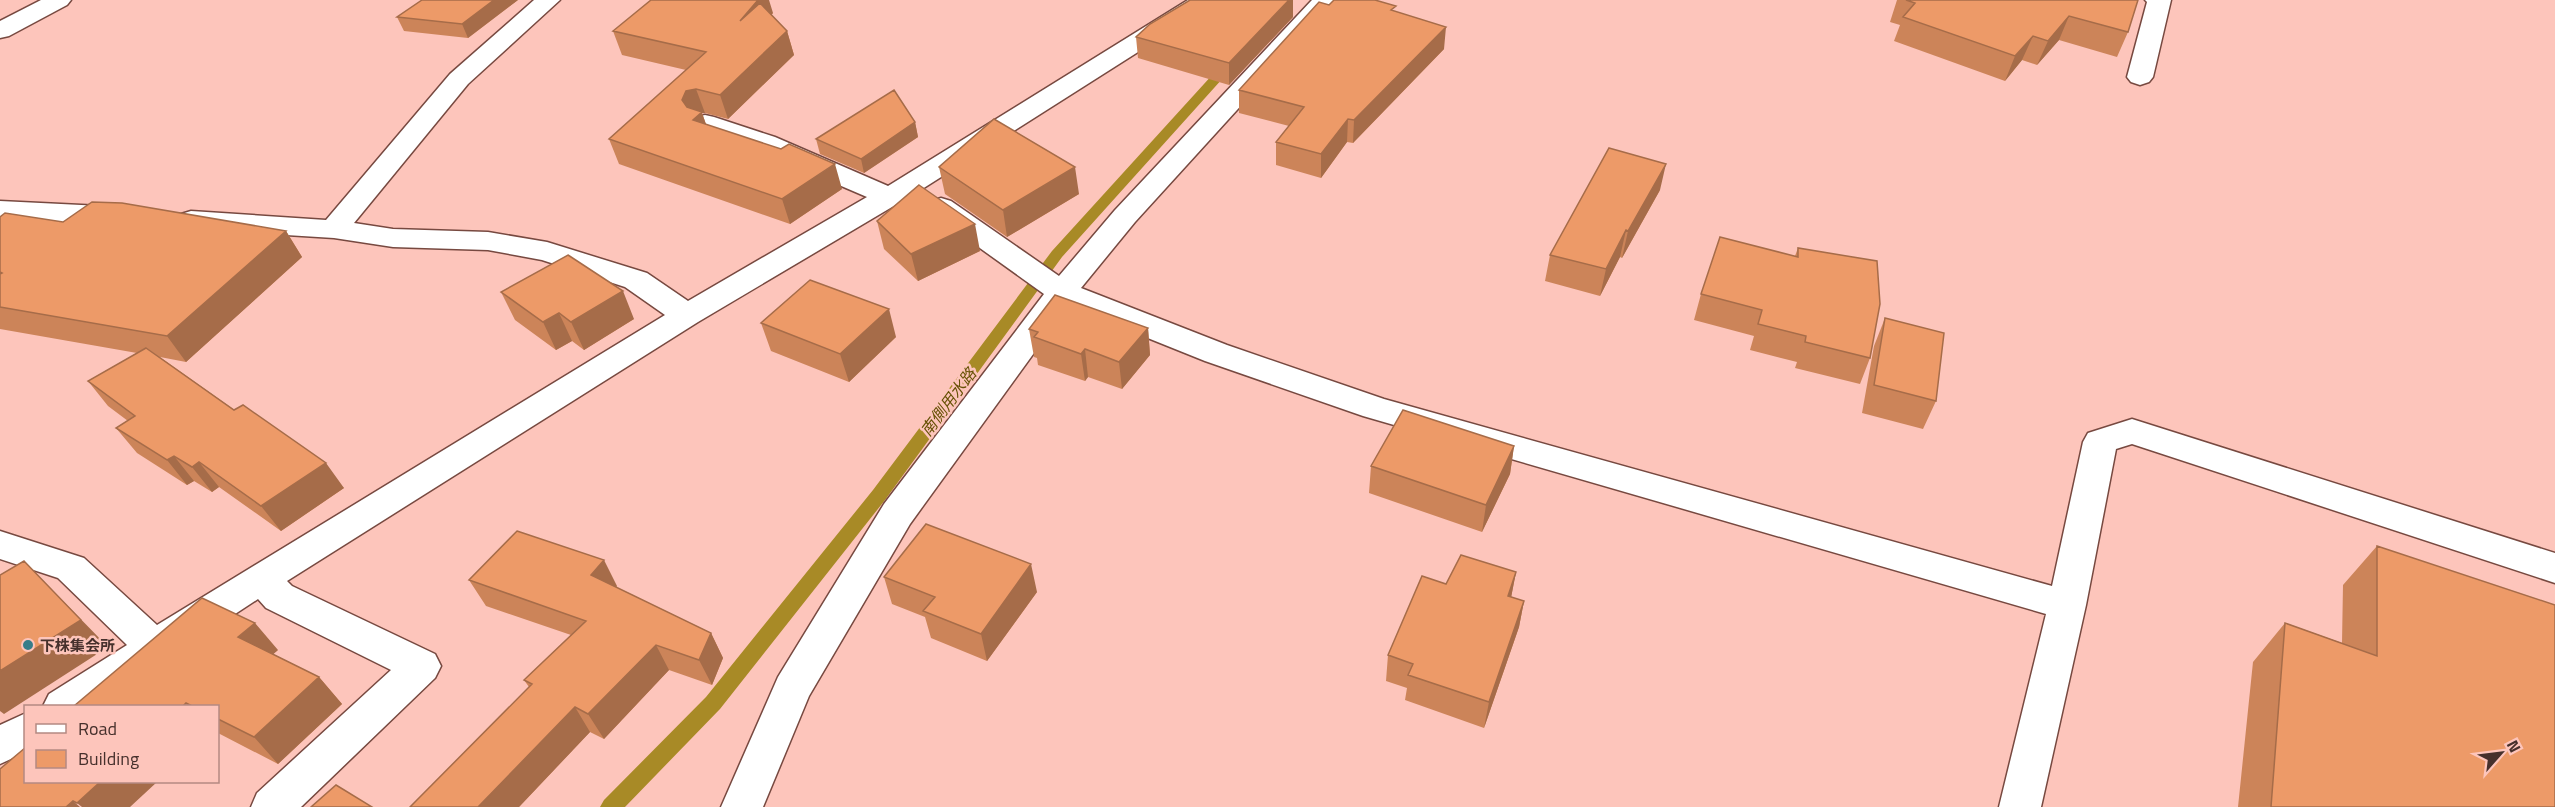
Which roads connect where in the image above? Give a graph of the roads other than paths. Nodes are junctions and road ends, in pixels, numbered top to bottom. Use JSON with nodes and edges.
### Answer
{"nodes":[{"id":1,"x":59,"y":0,"type":"edge"},
{"id":2,"x":548,"y":0,"type":"edge"},
{"id":3,"x":1204,"y":0,"type":"edge"},
{"id":4,"x":1325,"y":0,"type":"edge"},
{"id":5,"x":2157,"y":0,"type":"edge"},
{"id":6,"x":0,"y":31,"type":"edge"},
{"id":7,"x":2140,"y":77,"type":"dead end"},
{"id":8,"x":705,"y":123,"type":"edge"},
{"id":9,"x":899,"y":190,"type":"junction"},
{"id":10,"x":4,"y":222,"type":"edge"},
{"id":11,"x":334,"y":229,"type":"junction"},
{"id":12,"x":1062,"y":292,"type":"junction"},
{"id":13,"x":687,"y":315,"type":"junction"},
{"id":14,"x":0,"y":545,"type":"edge"},
{"id":15,"x":2555,"y":568,"type":"edge"},
{"id":16,"x":262,"y":578,"type":"junction"},
{"id":17,"x":2067,"y":605,"type":"junction"},
{"id":18,"x":156,"y":648,"type":"junction"},
{"id":19,"x":65,"y":705,"type":"edge"},
{"id":20,"x":24,"y":731,"type":"edge"},
{"id":21,"x":0,"y":746,"type":"edge"},
{"id":22,"x":272,"y":807,"type":"edge"},
{"id":23,"x":742,"y":807,"type":"edge"},
{"id":24,"x":2020,"y":807,"type":"edge"}],
"edges":[{"from":1,"to":6,"type":"street"},
{"from":2,"to":11,"type":"street"},
{"from":3,"to":9,"type":"street"},
{"from":4,"to":12,"type":"street"},
{"from":5,"to":7,"type":"street"},
{"from":8,"to":9,"type":"street"},
{"from":9,"to":12,"type":"street"},
{"from":9,"to":13,"type":"street"},
{"from":10,"to":11,"type":"street"},
{"from":11,"to":13,"type":"street"},
{"from":12,"to":17,"type":"street"},
{"from":12,"to":23,"type":"street"},
{"from":13,"to":16,"type":"street"},
{"from":14,"to":18,"type":"street"},
{"from":15,"to":17,"type":"street"},
{"from":16,"to":18,"type":"street"},
{"from":16,"to":22,"type":"street"},
{"from":17,"to":24,"type":"street"},
{"from":18,"to":19,"type":"street"},
{"from":20,"to":21,"type":"street"}]}
